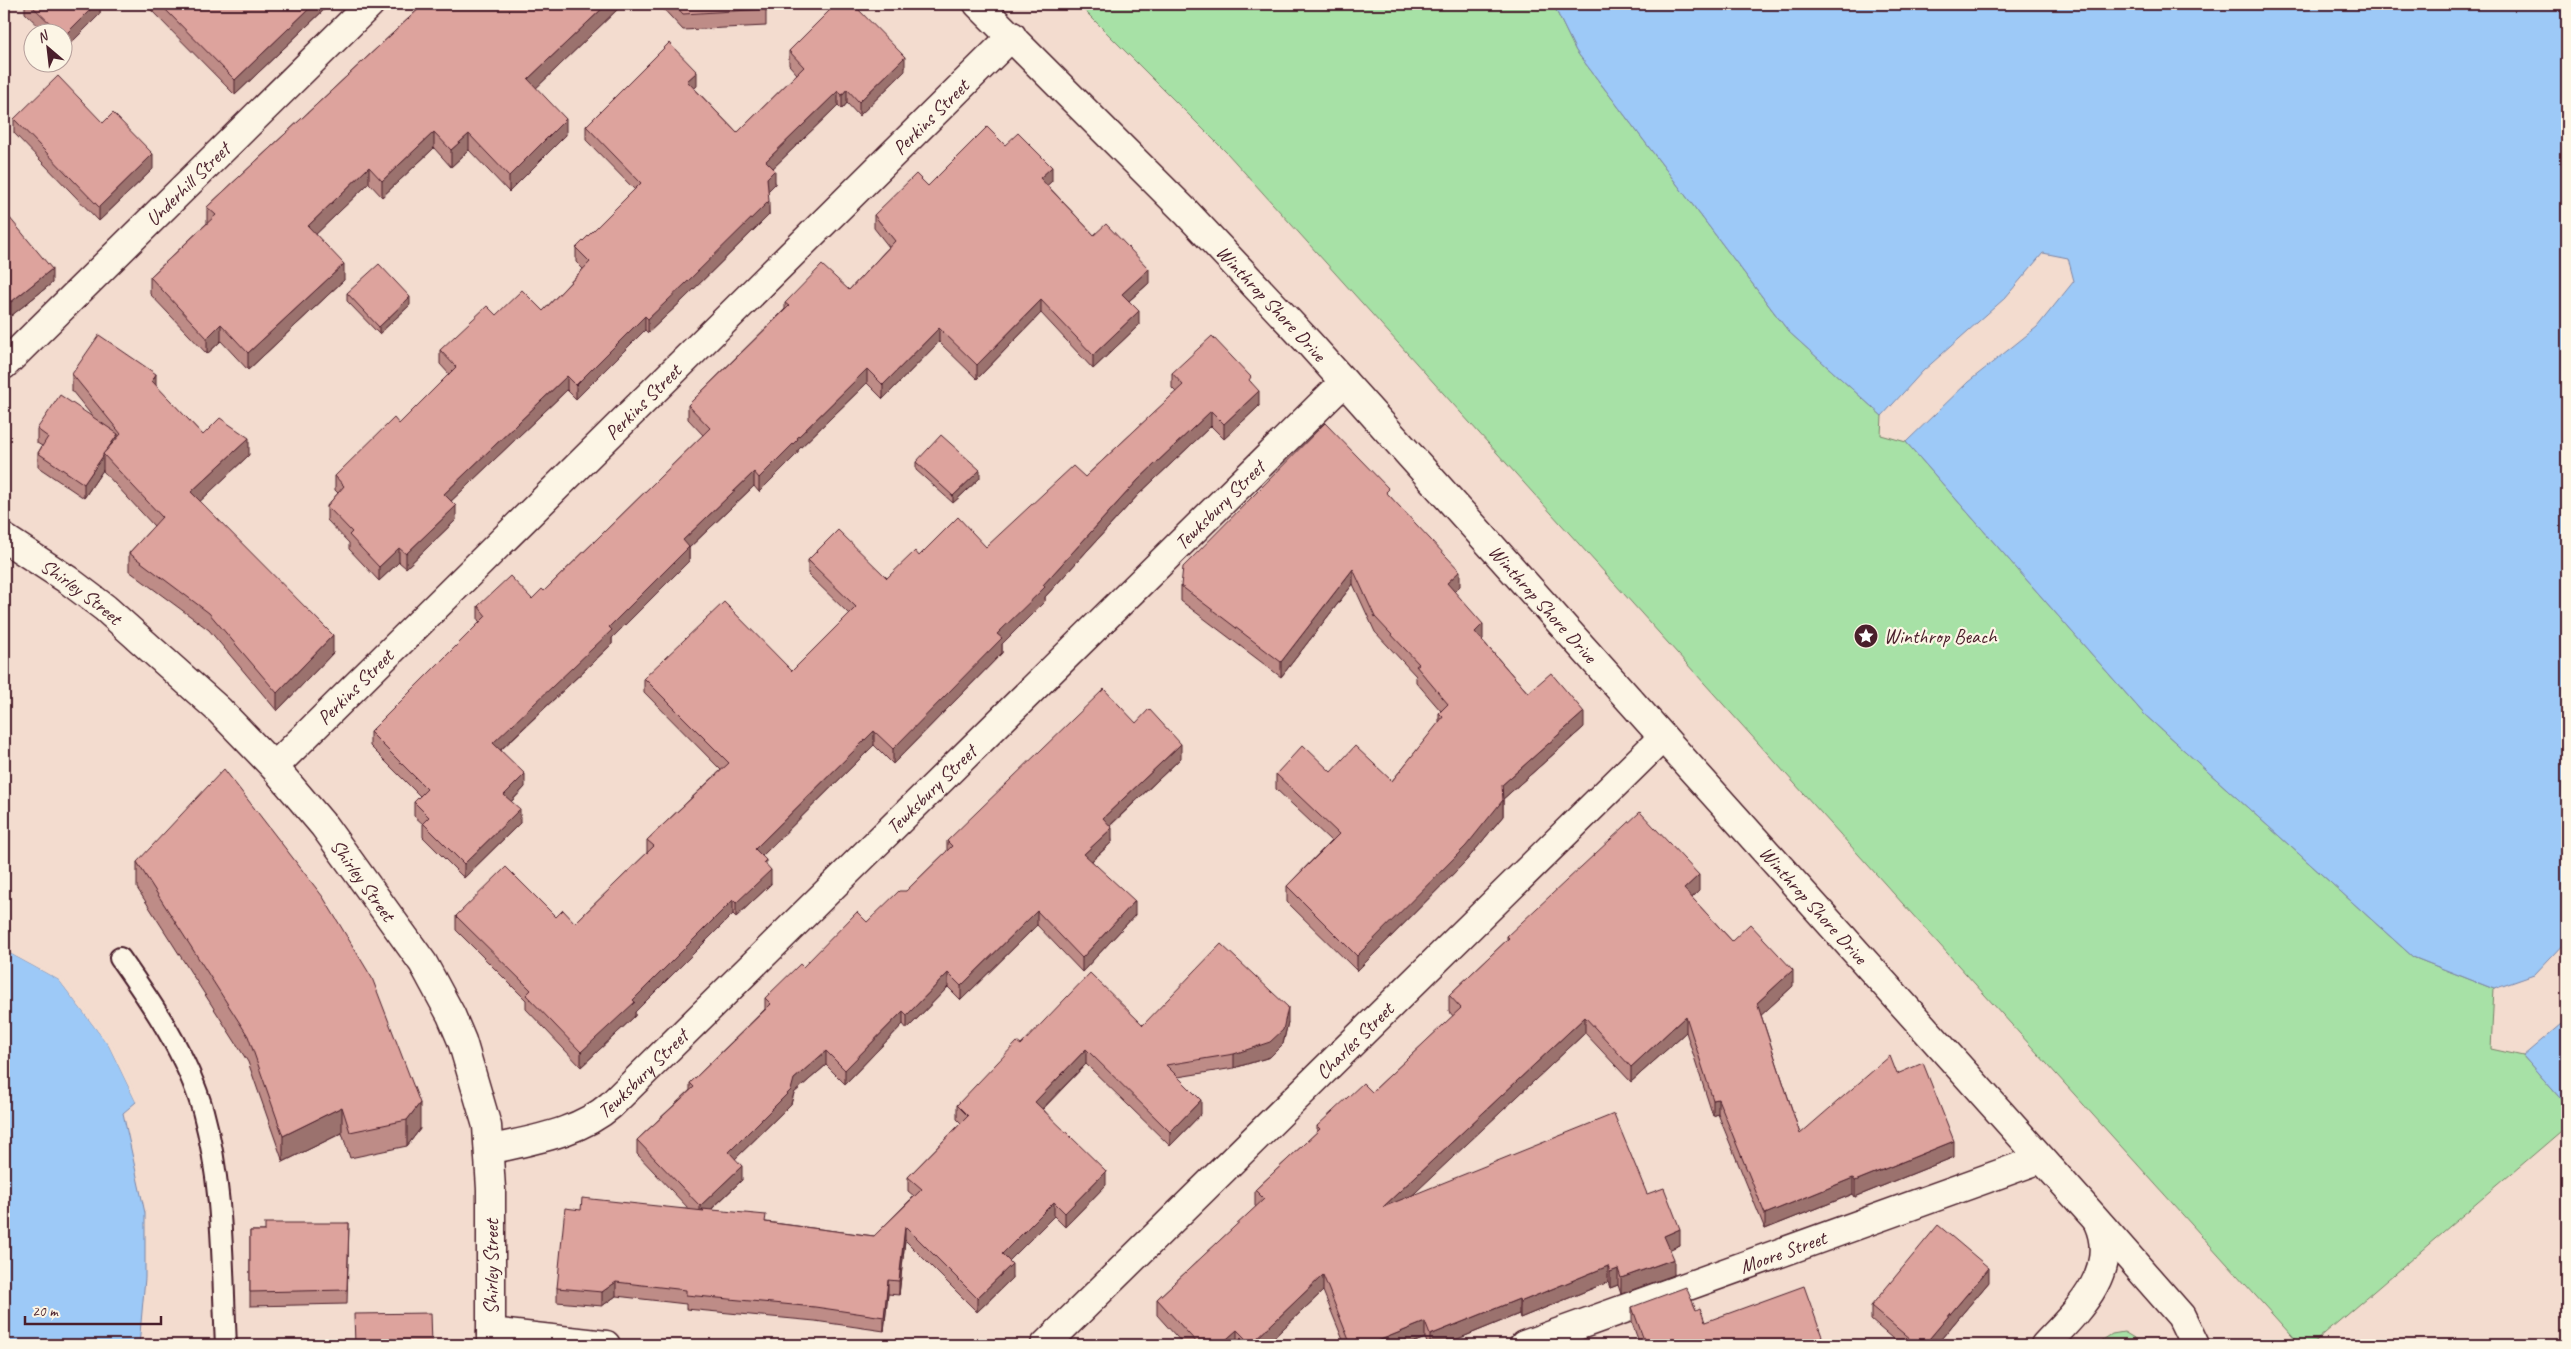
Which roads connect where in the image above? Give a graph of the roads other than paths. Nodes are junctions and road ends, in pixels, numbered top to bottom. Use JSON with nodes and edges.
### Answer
{"nodes":[{"id":1,"x":370,"y":4,"type":"edge"},
{"id":2,"x":978,"y":4,"type":"edge"},
{"id":3,"x":1012,"y":36,"type":"junction"},
{"id":4,"x":4,"y":365,"type":"edge"},
{"id":5,"x":1344,"y":382,"type":"junction"},
{"id":6,"x":4,"y":538,"type":"edge"},
{"id":7,"x":1662,"y":737,"type":"junction"},
{"id":8,"x":274,"y":767,"type":"junction"},
{"id":9,"x":120,"y":958,"type":"dead end"},
{"id":10,"x":489,"y":1150,"type":"junction"},
{"id":11,"x":2041,"y":1159,"type":"junction"},
{"id":12,"x":2093,"y":1216,"type":"junction"},
{"id":13,"x":491,"y":1338,"type":"edge"},
{"id":14,"x":226,"y":1345,"type":"edge"},
{"id":15,"x":606,"y":1345,"type":"edge"},
{"id":16,"x":1045,"y":1345,"type":"edge"},
{"id":17,"x":1524,"y":1345,"type":"edge"},
{"id":18,"x":2045,"y":1345,"type":"edge"},
{"id":19,"x":2195,"y":1345,"type":"edge"}],
"edges":[{"from":1,"to":4,"type":"street","name":"Underhill Street"},
{"from":2,"to":3,"type":"street","name":"Winthrop Shore Drive"},
{"from":3,"to":5,"type":"street","name":"Winthrop Shore Drive"},
{"from":3,"to":8,"type":"street","name":"Perkins Street"},
{"from":5,"to":7,"type":"street","name":"Winthrop Shore Drive"},
{"from":5,"to":10,"type":"street","name":"Tewksbury Street"},
{"from":6,"to":8,"type":"street","name":"Shirley Street"},
{"from":7,"to":11,"type":"street","name":"Winthrop Shore Drive"},
{"from":7,"to":16,"type":"street","name":"Charles Street"},
{"from":8,"to":10,"type":"street","name":"Shirley Street"},
{"from":9,"to":14,"type":"lane"},
{"from":10,"to":13,"type":"street","name":"Shirley Street"},
{"from":11,"to":12,"type":"street","name":"Winthrop Shore Drive"},
{"from":11,"to":17,"type":"street","name":"Moore Street"},
{"from":12,"to":18,"type":"street","name":"Winthrop Shore Drive"},
{"from":12,"to":19,"type":"street","name":"Winthrop Shore Drive"},
{"from":13,"to":15,"type":"street"}]}
